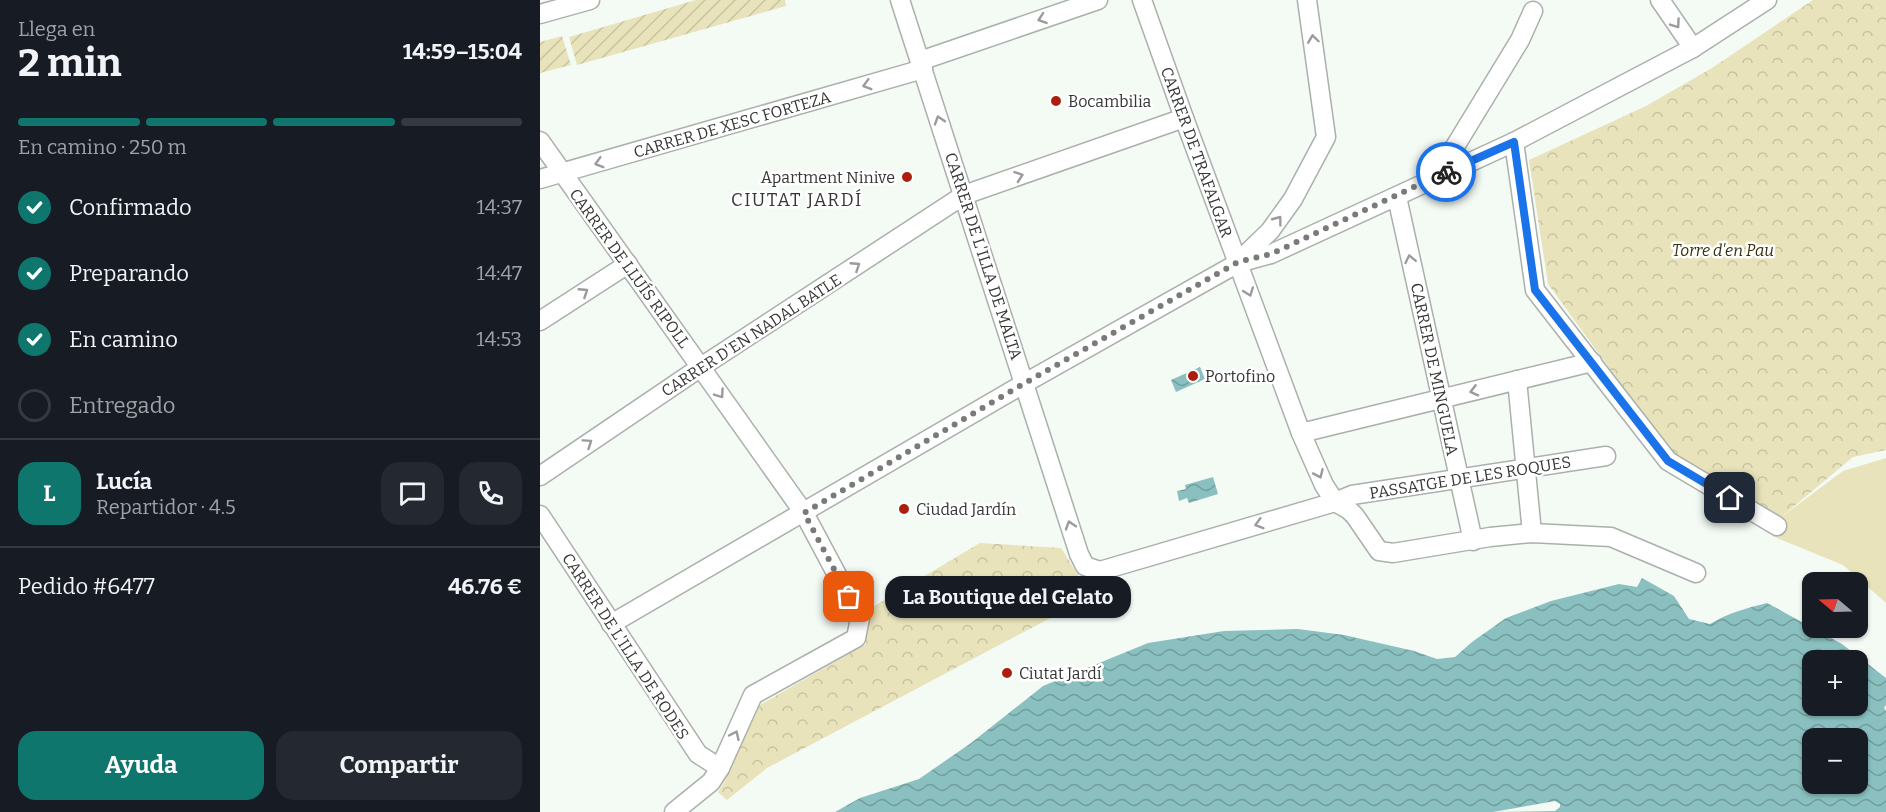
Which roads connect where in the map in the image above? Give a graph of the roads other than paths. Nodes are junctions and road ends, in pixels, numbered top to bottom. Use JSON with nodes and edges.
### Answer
{"nodes":[{"id":1,"x":590,"y":0,"type":"edge"},
{"id":2,"x":900,"y":0,"type":"edge"},
{"id":3,"x":1098,"y":0,"type":"edge"},
{"id":4,"x":1143,"y":0,"type":"edge"},
{"id":5,"x":1307,"y":0,"type":"edge"},
{"id":6,"x":1660,"y":0,"type":"edge"},
{"id":7,"x":1767,"y":0,"type":"edge"},
{"id":8,"x":1533,"y":11,"type":"dead end"},
{"id":9,"x":540,"y":14,"type":"edge"},
{"id":10,"x":1693,"y":48,"type":"junction"},
{"id":11,"x":921,"y":65,"type":"junction"},
{"id":12,"x":1184,"y":118,"type":"junction"},
{"id":13,"x":540,"y":141,"type":"edge"},
{"id":14,"x":1514,"y":142,"type":"junction"},
{"id":15,"x":563,"y":173,"type":"junction"},
{"id":16,"x":1437,"y":176,"type":"junction"},
{"id":17,"x":540,"y":179,"type":"edge"},
{"id":18,"x":964,"y":195,"type":"junction"},
{"id":19,"x":1396,"y":196,"type":"junction"},
{"id":20,"x":1238,"y":262,"type":"junction"},
{"id":21,"x":628,"y":264,"type":"junction"},
{"id":22,"x":540,"y":321,"type":"edge"},
{"id":23,"x":1592,"y":362,"type":"junction"},
{"id":24,"x":701,"y":367,"type":"junction"},
{"id":25,"x":1517,"y":380,"type":"junction"},
{"id":26,"x":1025,"y":383,"type":"junction"},
{"id":27,"x":1441,"y":399,"type":"junction"},
{"id":28,"x":1301,"y":433,"type":"junction"},
{"id":29,"x":1606,"y":456,"type":"dead end"},
{"id":30,"x":1526,"y":468,"type":"junction"},
{"id":31,"x":540,"y":476,"type":"edge"},
{"id":32,"x":1459,"y":478,"type":"junction"},
{"id":33,"x":1335,"y":502,"type":"junction"},
{"id":34,"x":804,"y":513,"type":"junction"},
{"id":35,"x":540,"y":515,"type":"edge"},
{"id":36,"x":1777,"y":526,"type":"dead end"},
{"id":37,"x":1531,"y":527,"type":"junction"},
{"id":38,"x":1473,"y":541,"type":"junction"},
{"id":39,"x":1100,"y":570,"type":"joint"},
{"id":40,"x":1696,"y":573,"type":"dead end"},
{"id":41,"x":611,"y":624,"type":"junction"},
{"id":42,"x":720,"y":768,"type":"junction"},
{"id":43,"x":674,"y":812,"type":"edge"}],
"edges":[{"from":1,"to":9,"type":"street"},
{"from":2,"to":11,"type":"street","name":"CARRER DE L'ILLA DE MALTA"},
{"from":3,"to":11,"type":"street","name":"CARRER DE XESC FORTEZA","one_way":true},
{"from":4,"to":12,"type":"street","name":"CARRER DE TRAFALGAR"},
{"from":20,"to":5,"type":"street","one_way":true},
{"from":6,"to":10,"type":"street","one_way":true},
{"from":7,"to":10,"type":"street"},
{"from":8,"to":16,"type":"street"},
{"from":10,"to":14,"type":"street"},
{"from":11,"to":15,"type":"street","name":"CARRER DE XESC FORTEZA","one_way":true},
{"from":18,"to":11,"type":"street","name":"CARRER DE L'ILLA DE MALTA","one_way":true},
{"from":18,"to":12,"type":"street","name":"CARRER D'EN NADAL BATLE","one_way":true},
{"from":12,"to":20,"type":"street","name":"CARRER DE TRAFALGAR"},
{"from":13,"to":15,"type":"street","name":"CARRER DE LLUÍS RIPOLL"},
{"from":14,"to":16,"type":"street"},
{"from":14,"to":23,"type":"street"},
{"from":15,"to":17,"type":"street","name":"CARRER DE XESC FORTEZA"},
{"from":15,"to":21,"type":"street","name":"CARRER DE LLUÍS RIPOLL"},
{"from":16,"to":19,"type":"street"},
{"from":24,"to":18,"type":"street","name":"CARRER D'EN NADAL BATLE","one_way":true},
{"from":18,"to":26,"type":"street","name":"CARRER DE L'ILLA DE MALTA"},
{"from":19,"to":20,"type":"street"},
{"from":27,"to":19,"type":"street","name":"CARRER DE MINGUELA","one_way":true},
{"from":20,"to":26,"type":"street"},
{"from":20,"to":28,"type":"street","name":"CARRER DE TRAFALGAR","one_way":true},
{"from":22,"to":21,"type":"street","one_way":true},
{"from":21,"to":24,"type":"street","name":"CARRER DE LLUÍS RIPOLL"},
{"from":23,"to":25,"type":"street"},
{"from":23,"to":36,"type":"street"},
{"from":31,"to":24,"type":"street","name":"CARRER D'EN NADAL BATLE","one_way":true},
{"from":24,"to":34,"type":"street","name":"CARRER DE LLUÍS RIPOLL","one_way":true},
{"from":25,"to":27,"type":"street","one_way":true},
{"from":25,"to":30,"type":"street"},
{"from":26,"to":34,"type":"street"},
{"from":39,"to":26,"type":"street","name":"CARRER DE L'ILLA DE MALTA","one_way":true},
{"from":27,"to":28,"type":"street"},
{"from":27,"to":32,"type":"street","name":"CARRER DE MINGUELA"},
{"from":28,"to":33,"type":"street","name":"CARRER DE TRAFALGAR","one_way":true},
{"from":29,"to":30,"type":"street","name":"PASSATGE DE LES ROQUES"},
{"from":30,"to":32,"type":"street","name":"PASSATGE DE LES ROQUES"},
{"from":30,"to":37,"type":"street"},
{"from":32,"to":33,"type":"street","name":"PASSATGE DE LES ROQUES"},
{"from":32,"to":38,"type":"street","name":"CARRER DE MINGUELA"},
{"from":33,"to":38,"type":"street"},
{"from":33,"to":39,"type":"street","name":"PASSATGE DE LES ROQUES","one_way":true},
{"from":34,"to":41,"type":"street"},
{"from":42,"to":34,"type":"street","name":"CARRER DE LLUÍS RIPOLL","one_way":true},
{"from":35,"to":41,"type":"street","name":"CARRER DE L'ILLA DE RODES"},
{"from":37,"to":38,"type":"street"},
{"from":37,"to":40,"type":"street"},
{"from":41,"to":42,"type":"street","name":"CARRER DE L'ILLA DE RODES"},
{"from":42,"to":43,"type":"street"}]}
